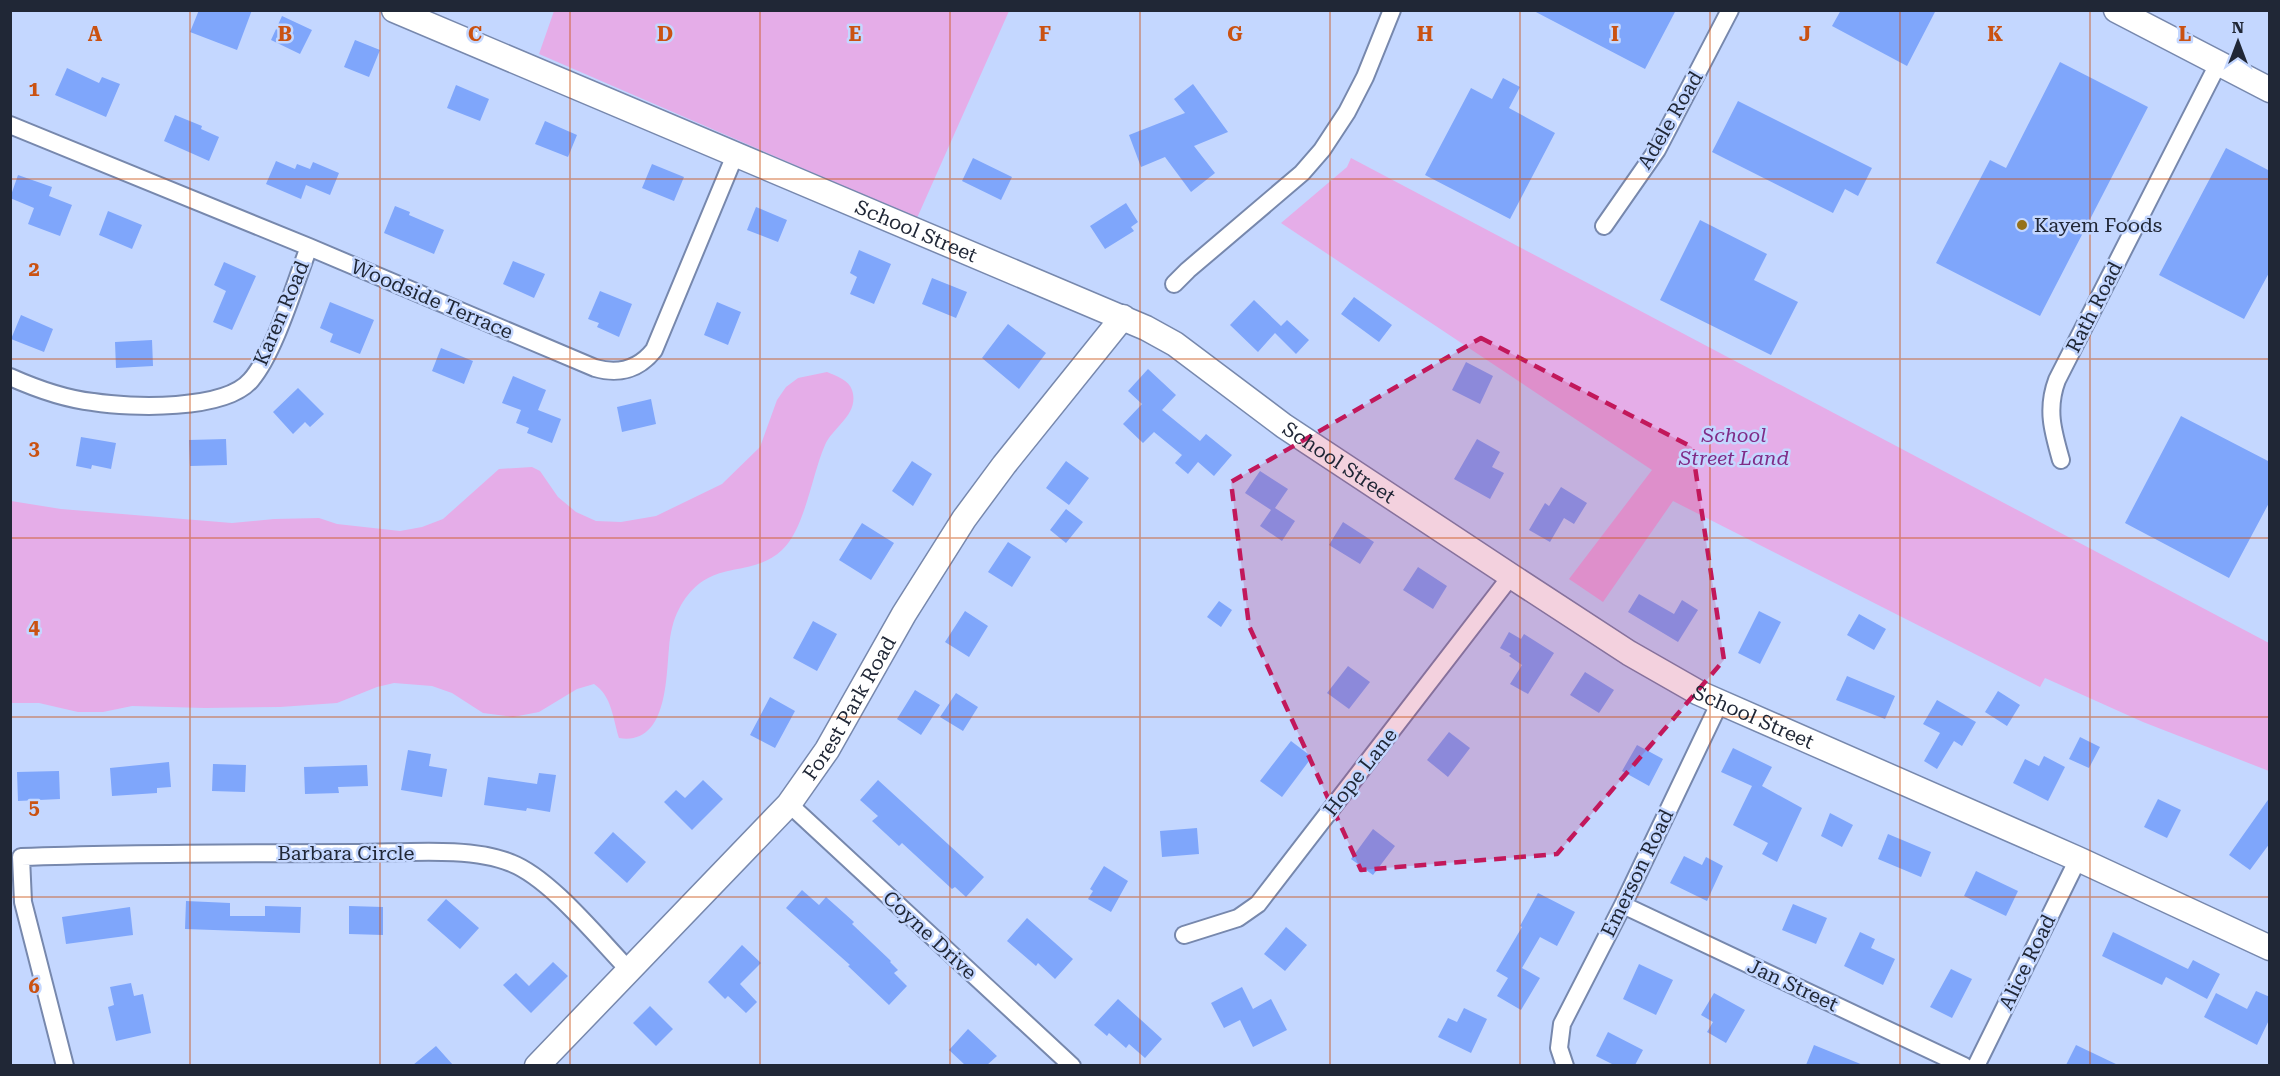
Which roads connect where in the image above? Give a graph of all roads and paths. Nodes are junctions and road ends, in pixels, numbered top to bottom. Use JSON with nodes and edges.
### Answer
{"nodes":[{"id":1,"x":394,"y":10,"type":"edge"},
{"id":2,"x":1392,"y":10,"type":"edge"},
{"id":3,"x":1730,"y":10,"type":"edge"},
{"id":4,"x":2115,"y":10,"type":"edge"},
{"id":5,"x":2218,"y":64,"type":"junction"},
{"id":6,"x":2270,"y":90,"type":"edge"},
{"id":7,"x":10,"y":125,"type":"edge"},
{"id":8,"x":735,"y":155,"type":"junction"},
{"id":9,"x":1604,"y":226,"type":"dead end"},
{"id":10,"x":309,"y":247,"type":"junction"},
{"id":11,"x":1174,"y":284,"type":"dead end"},
{"id":12,"x":1123,"y":317,"type":"junction"},
{"id":13,"x":10,"y":378,"type":"edge"},
{"id":14,"x":2061,"y":460,"type":"dead end"},
{"id":15,"x":1511,"y":576,"type":"junction"},
{"id":16,"x":1720,"y":702,"type":"junction"},
{"id":17,"x":789,"y":804,"type":"junction"},
{"id":18,"x":16,"y":857,"type":"edge"},
{"id":19,"x":2078,"y":859,"type":"junction"},
{"id":20,"x":1623,"y":904,"type":"junction"},
{"id":21,"x":1184,"y":935,"type":"dead end"},
{"id":22,"x":2270,"y":948,"type":"edge"},
{"id":23,"x":628,"y":969,"type":"junction"},
{"id":24,"x":65,"y":1065,"type":"edge"},
{"id":25,"x":537,"y":1065,"type":"edge"},
{"id":26,"x":1071,"y":1065,"type":"edge"},
{"id":27,"x":1565,"y":1065,"type":"edge"},
{"id":28,"x":1964,"y":1065,"type":"edge"},
{"id":29,"x":1976,"y":1065,"type":"edge"}],
"edges":[{"from":1,"to":8,"type":"street","name":"School Street"},
{"from":2,"to":11,"type":"street"},
{"from":3,"to":9,"type":"street","name":"Adele Road"},
{"from":4,"to":5,"type":"street"},
{"from":5,"to":6,"type":"street"},
{"from":5,"to":14,"type":"street","name":"Rath Road"},
{"from":7,"to":10,"type":"street","name":"Woodside Terrace"},
{"from":8,"to":10,"type":"street","name":"Woodside Terrace"},
{"from":8,"to":12,"type":"street","name":"School Street"},
{"from":10,"to":13,"type":"street","name":"Karen Road"},
{"from":12,"to":15,"type":"street","name":"School Street"},
{"from":12,"to":17,"type":"street","name":"Forest Park Road"},
{"from":15,"to":16,"type":"street","name":"School Street"},
{"from":15,"to":21,"type":"street","name":"Hope Lane"},
{"from":16,"to":19,"type":"street","name":"School Street"},
{"from":16,"to":20,"type":"street","name":"Emerson Road"},
{"from":17,"to":23,"type":"street","name":"Forest Park Road"},
{"from":17,"to":26,"type":"street","name":"Coyne Drive"},
{"from":18,"to":23,"type":"street","name":"Barbara Circle"},
{"from":18,"to":24,"type":"street","name":"Barbara Circle"},
{"from":19,"to":22,"type":"street","name":"School Street"},
{"from":19,"to":29,"type":"street","name":"Alice Road"},
{"from":20,"to":27,"type":"street","name":"Emerson Road"},
{"from":20,"to":28,"type":"street","name":"Jan Street"},
{"from":23,"to":25,"type":"street","name":"Forest Park Road"}]}
